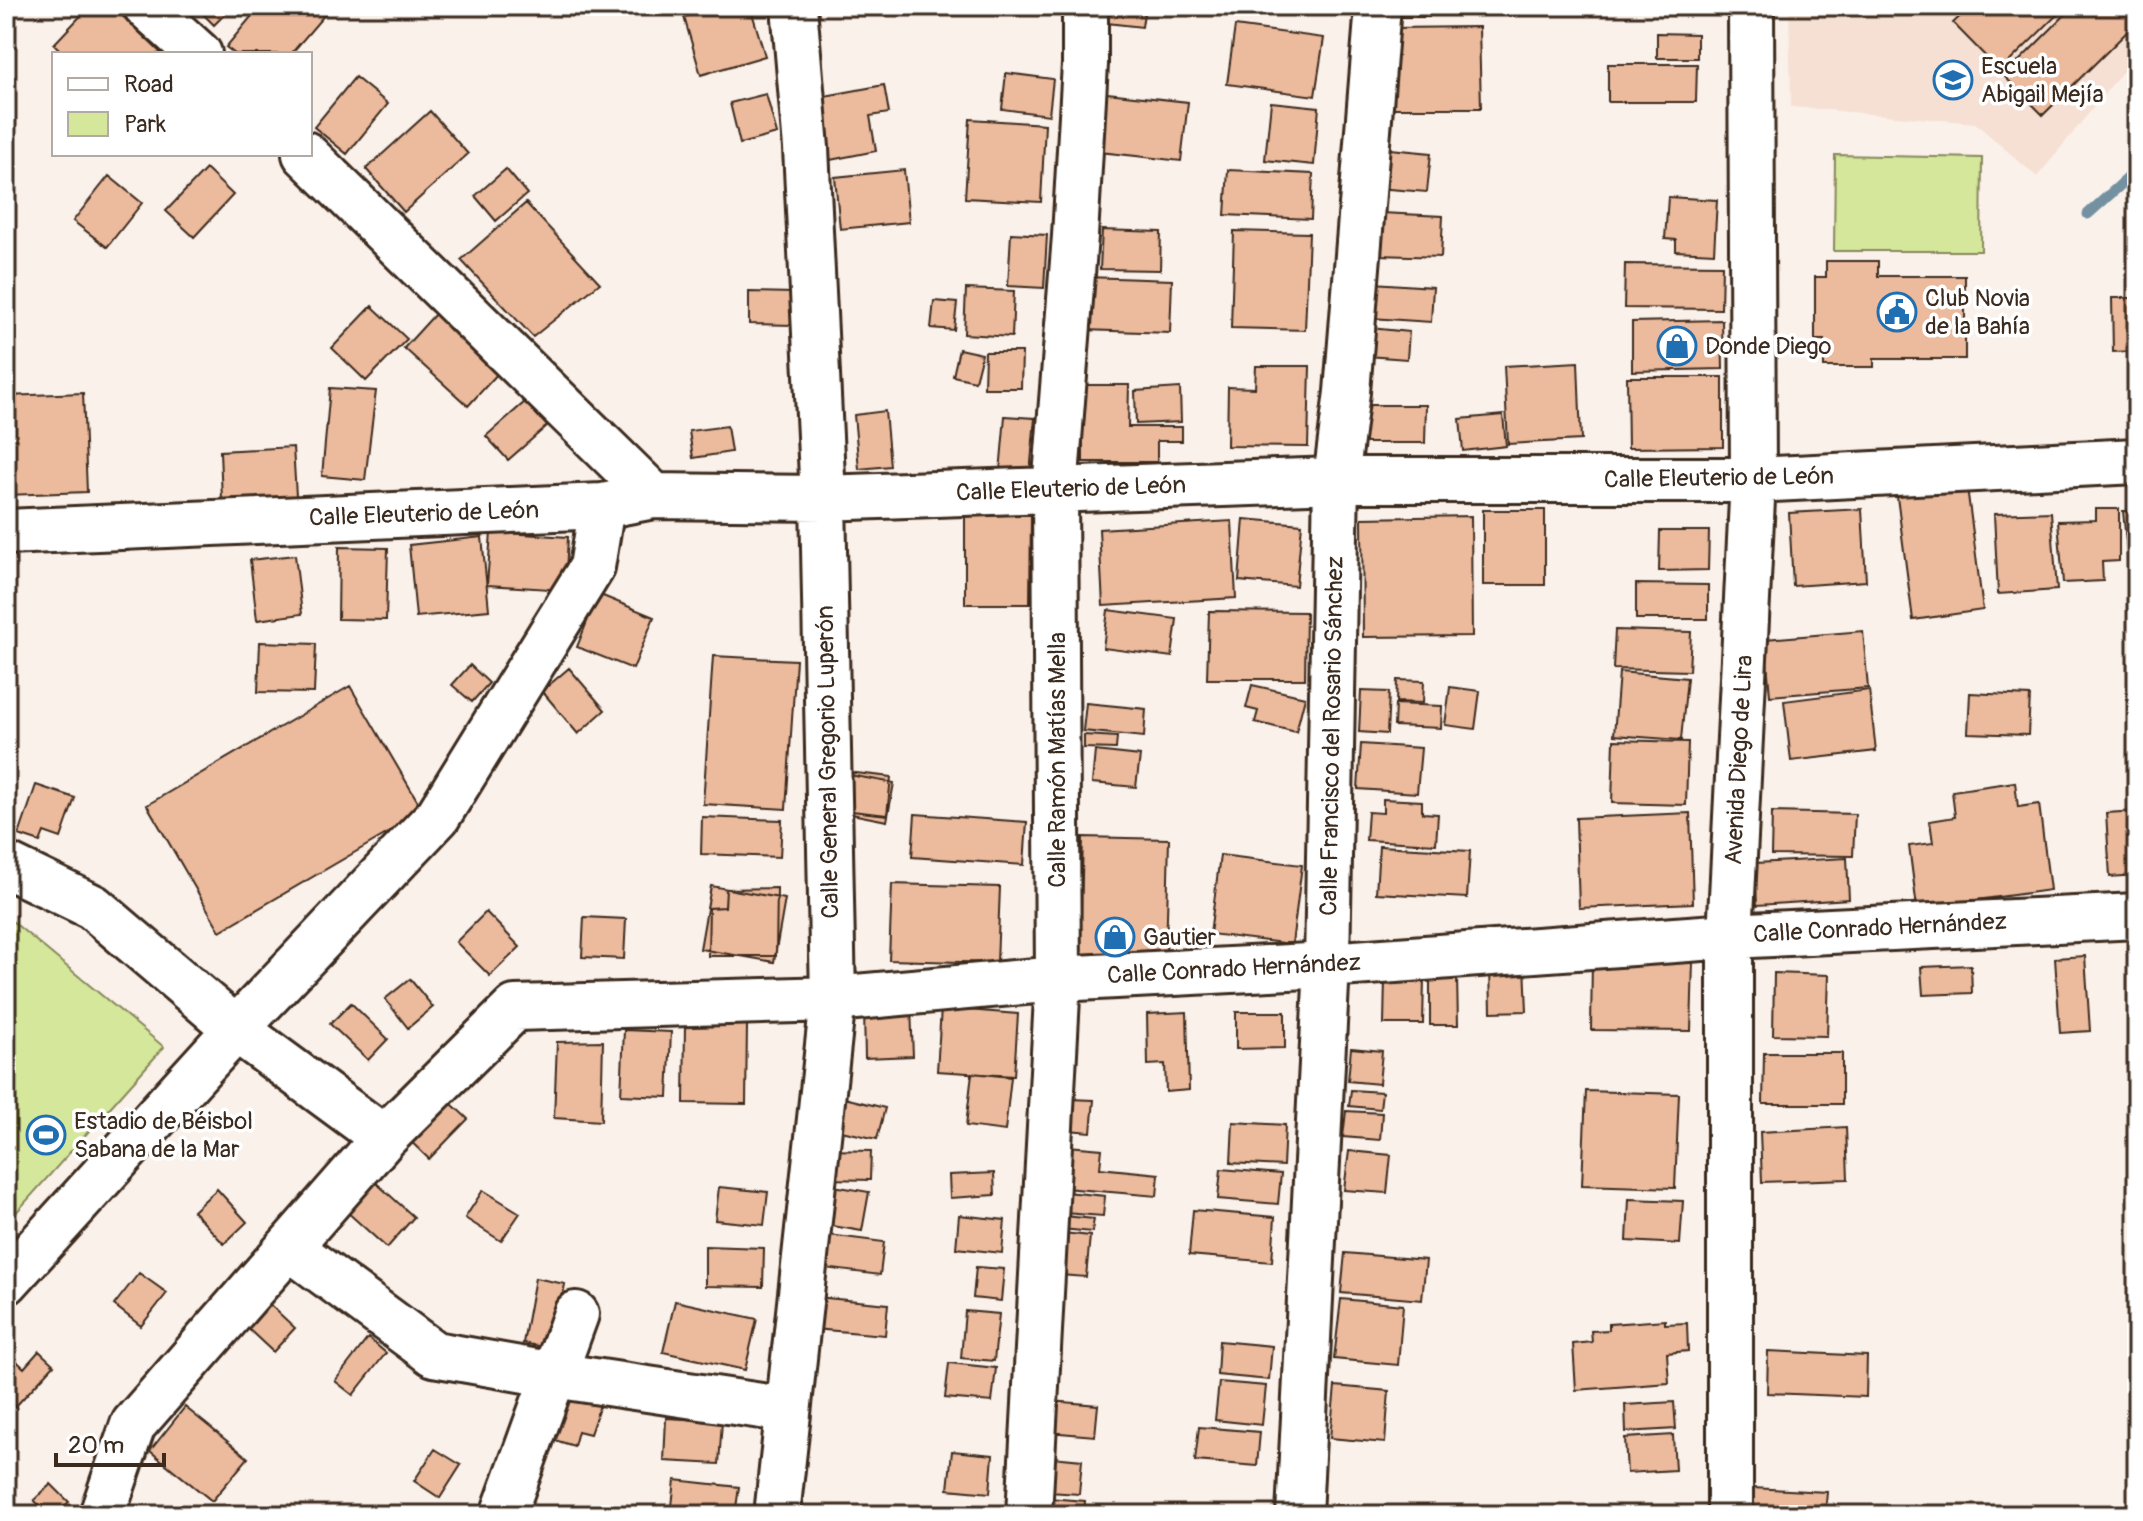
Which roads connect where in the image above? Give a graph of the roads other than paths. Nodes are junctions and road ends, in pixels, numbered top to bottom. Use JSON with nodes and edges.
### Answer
{"nodes":[{"id":1,"x":146,"y":6,"type":"edge"},
{"id":2,"x":794,"y":6,"type":"edge"},
{"id":3,"x":1085,"y":6,"type":"edge"},
{"id":4,"x":1378,"y":6,"type":"edge"},
{"id":5,"x":1751,"y":6,"type":"edge"},
{"id":6,"x":197,"y":52,"type":"edge"},
{"id":7,"x":307,"y":156,"type":"edge"},
{"id":8,"x":2137,"y":461,"type":"edge"},
{"id":9,"x":1336,"y":480,"type":"junction"},
{"id":10,"x":1753,"y":480,"type":"junction"},
{"id":11,"x":1055,"y":490,"type":"junction"},
{"id":12,"x":654,"y":496,"type":"junction"},
{"id":13,"x":823,"y":498,"type":"junction"},
{"id":14,"x":602,"y":506,"type":"junction"},
{"id":15,"x":6,"y":532,"type":"edge"},
{"id":16,"x":6,"y":865,"type":"edge"},
{"id":17,"x":2137,"y":916,"type":"edge"},
{"id":18,"x":1730,"y":936,"type":"junction"},
{"id":19,"x":1327,"y":965,"type":"junction"},
{"id":20,"x":1058,"y":979,"type":"junction"},
{"id":21,"x":833,"y":999,"type":"junction"},
{"id":22,"x":236,"y":1029,"type":"junction"},
{"id":23,"x":384,"y":1138,"type":"junction"},
{"id":24,"x":289,"y":1247,"type":"junction"},
{"id":25,"x":6,"y":1282,"type":"edge"},
{"id":26,"x":576,"y":1314,"type":"dead end"},
{"id":27,"x":554,"y":1375,"type":"junction"},
{"id":28,"x":788,"y":1410,"type":"junction"},
{"id":29,"x":102,"y":1515,"type":"edge"},
{"id":30,"x":503,"y":1515,"type":"edge"},
{"id":31,"x":777,"y":1515,"type":"edge"},
{"id":32,"x":1029,"y":1515,"type":"edge"},
{"id":33,"x":1299,"y":1515,"type":"edge"},
{"id":34,"x":1730,"y":1515,"type":"edge"}],
"edges":[{"from":1,"to":6,"type":"street"},
{"from":2,"to":13,"type":"street","name":"Calle General Gregorio Luperón"},
{"from":3,"to":11,"type":"street","name":"Calle Ramón Matías Mella"},
{"from":4,"to":9,"type":"street","name":"Calle Francisco del Rosario Sánchez"},
{"from":5,"to":10,"type":"street","name":"Avenida Diego de Lira"},
{"from":7,"to":12,"type":"street"},
{"from":8,"to":10,"type":"street","name":"Calle Eleuterio de León"},
{"from":9,"to":10,"type":"street","name":"Calle Eleuterio de León"},
{"from":9,"to":11,"type":"street","name":"Calle Eleuterio de León"},
{"from":9,"to":19,"type":"street","name":"Calle Francisco del Rosario Sánchez"},
{"from":10,"to":18,"type":"street","name":"Avenida Diego de Lira"},
{"from":11,"to":13,"type":"street","name":"Calle Eleuterio de León"},
{"from":11,"to":20,"type":"street","name":"Calle Ramón Matías Mella"},
{"from":12,"to":13,"type":"street","name":"Calle Eleuterio de León"},
{"from":12,"to":14,"type":"street","name":"Calle Eleuterio de León"},
{"from":13,"to":21,"type":"street","name":"Calle General Gregorio Luperón"},
{"from":14,"to":15,"type":"street","name":"Calle Eleuterio de León"},
{"from":14,"to":22,"type":"street"},
{"from":16,"to":22,"type":"street"},
{"from":17,"to":18,"type":"street","name":"Calle Conrado Hernández"},
{"from":18,"to":19,"type":"street","name":"Calle Conrado Hernández"},
{"from":18,"to":34,"type":"street","name":"Avenida Diego de Lira"},
{"from":19,"to":20,"type":"street","name":"Calle Conrado Hernández"},
{"from":19,"to":33,"type":"street","name":"Calle Francisco del Rosario Sánchez"},
{"from":20,"to":21,"type":"street","name":"Calle Conrado Hernández"},
{"from":20,"to":32,"type":"street","name":"Calle Ramón Matías Mella"},
{"from":21,"to":23,"type":"street","name":"Calle Conrado Hernández"},
{"from":21,"to":28,"type":"street","name":"Calle General Gregorio Luperón"},
{"from":22,"to":23,"type":"street"},
{"from":22,"to":25,"type":"street"},
{"from":23,"to":24,"type":"street","name":"Calle Conrado Hernández"},
{"from":24,"to":27,"type":"street"},
{"from":24,"to":29,"type":"street","name":"Calle Conrado Hernández"},
{"from":26,"to":27,"type":"street"},
{"from":27,"to":28,"type":"street"},
{"from":27,"to":30,"type":"street"},
{"from":28,"to":31,"type":"street","name":"Calle General Gregorio Luperón"}]}
